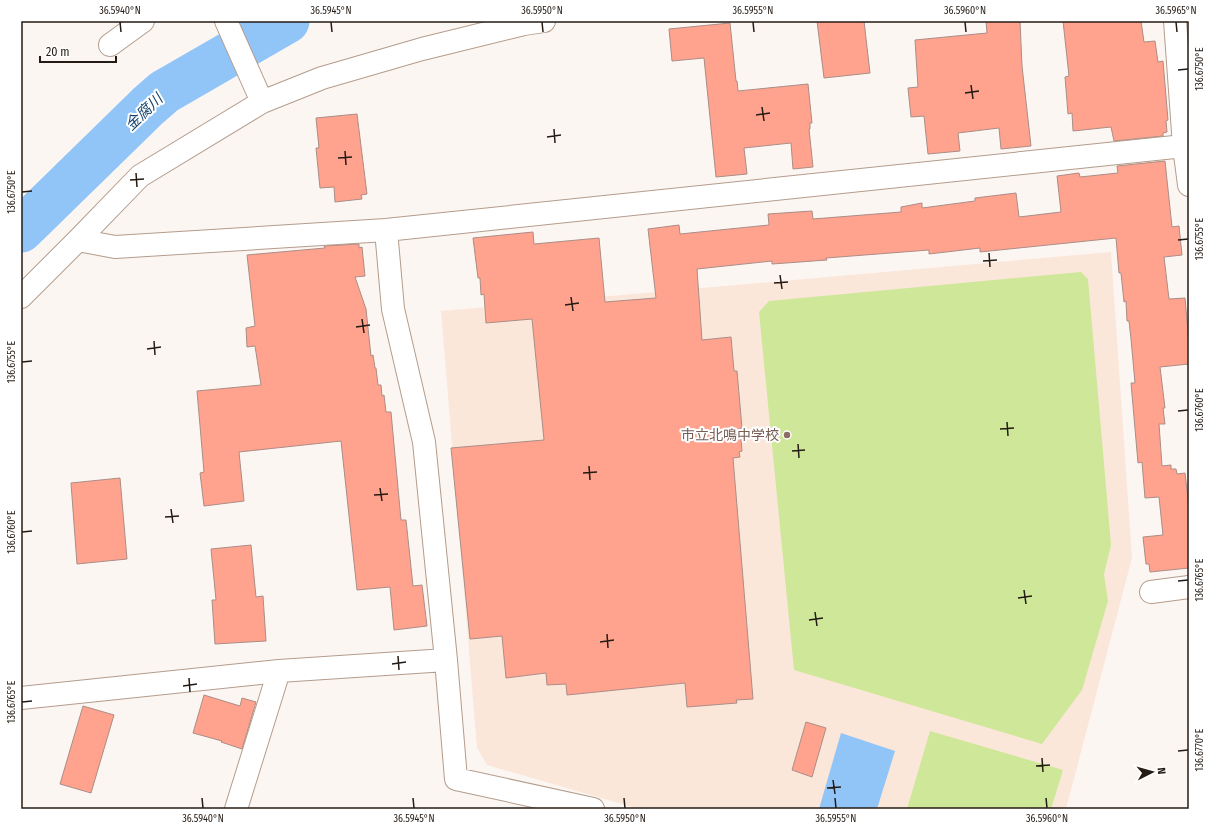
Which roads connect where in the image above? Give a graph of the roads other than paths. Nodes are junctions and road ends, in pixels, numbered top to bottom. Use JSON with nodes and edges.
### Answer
{"nodes":[{"id":1,"x":142,"y":21,"type":"edge"},
{"id":2,"x":226,"y":21,"type":"edge"},
{"id":3,"x":544,"y":21,"type":"edge"},
{"id":4,"x":1175,"y":21,"type":"edge"},
{"id":5,"x":110,"y":45,"type":"dead end"},
{"id":6,"x":262,"y":102,"type":"junction"},
{"id":7,"x":1184,"y":146,"type":"junction"},
{"id":8,"x":1189,"y":185,"type":"edge"},
{"id":9,"x":386,"y":230,"type":"junction"},
{"id":10,"x":78,"y":240,"type":"junction"},
{"id":11,"x":21,"y":297,"type":"edge"},
{"id":12,"x":1189,"y":587,"type":"edge"},
{"id":13,"x":1151,"y":592,"type":"dead end"},
{"id":14,"x":446,"y":660,"type":"junction"},
{"id":15,"x":280,"y":671,"type":"junction"},
{"id":16,"x":21,"y":698,"type":"edge"},
{"id":17,"x":236,"y":809,"type":"edge"},
{"id":18,"x":593,"y":809,"type":"edge"}],
"edges":[{"from":1,"to":5,"type":"street"},
{"from":2,"to":6,"type":"street"},
{"from":3,"to":6,"type":"street"},
{"from":4,"to":7,"type":"street"},
{"from":6,"to":10,"type":"street"},
{"from":7,"to":8,"type":"street"},
{"from":7,"to":9,"type":"street"},
{"from":9,"to":10,"type":"street"},
{"from":9,"to":14,"type":"street"},
{"from":10,"to":11,"type":"street"},
{"from":12,"to":13,"type":"street"},
{"from":14,"to":15,"type":"street"},
{"from":14,"to":18,"type":"street"},
{"from":15,"to":16,"type":"street"},
{"from":15,"to":17,"type":"street"}]}
